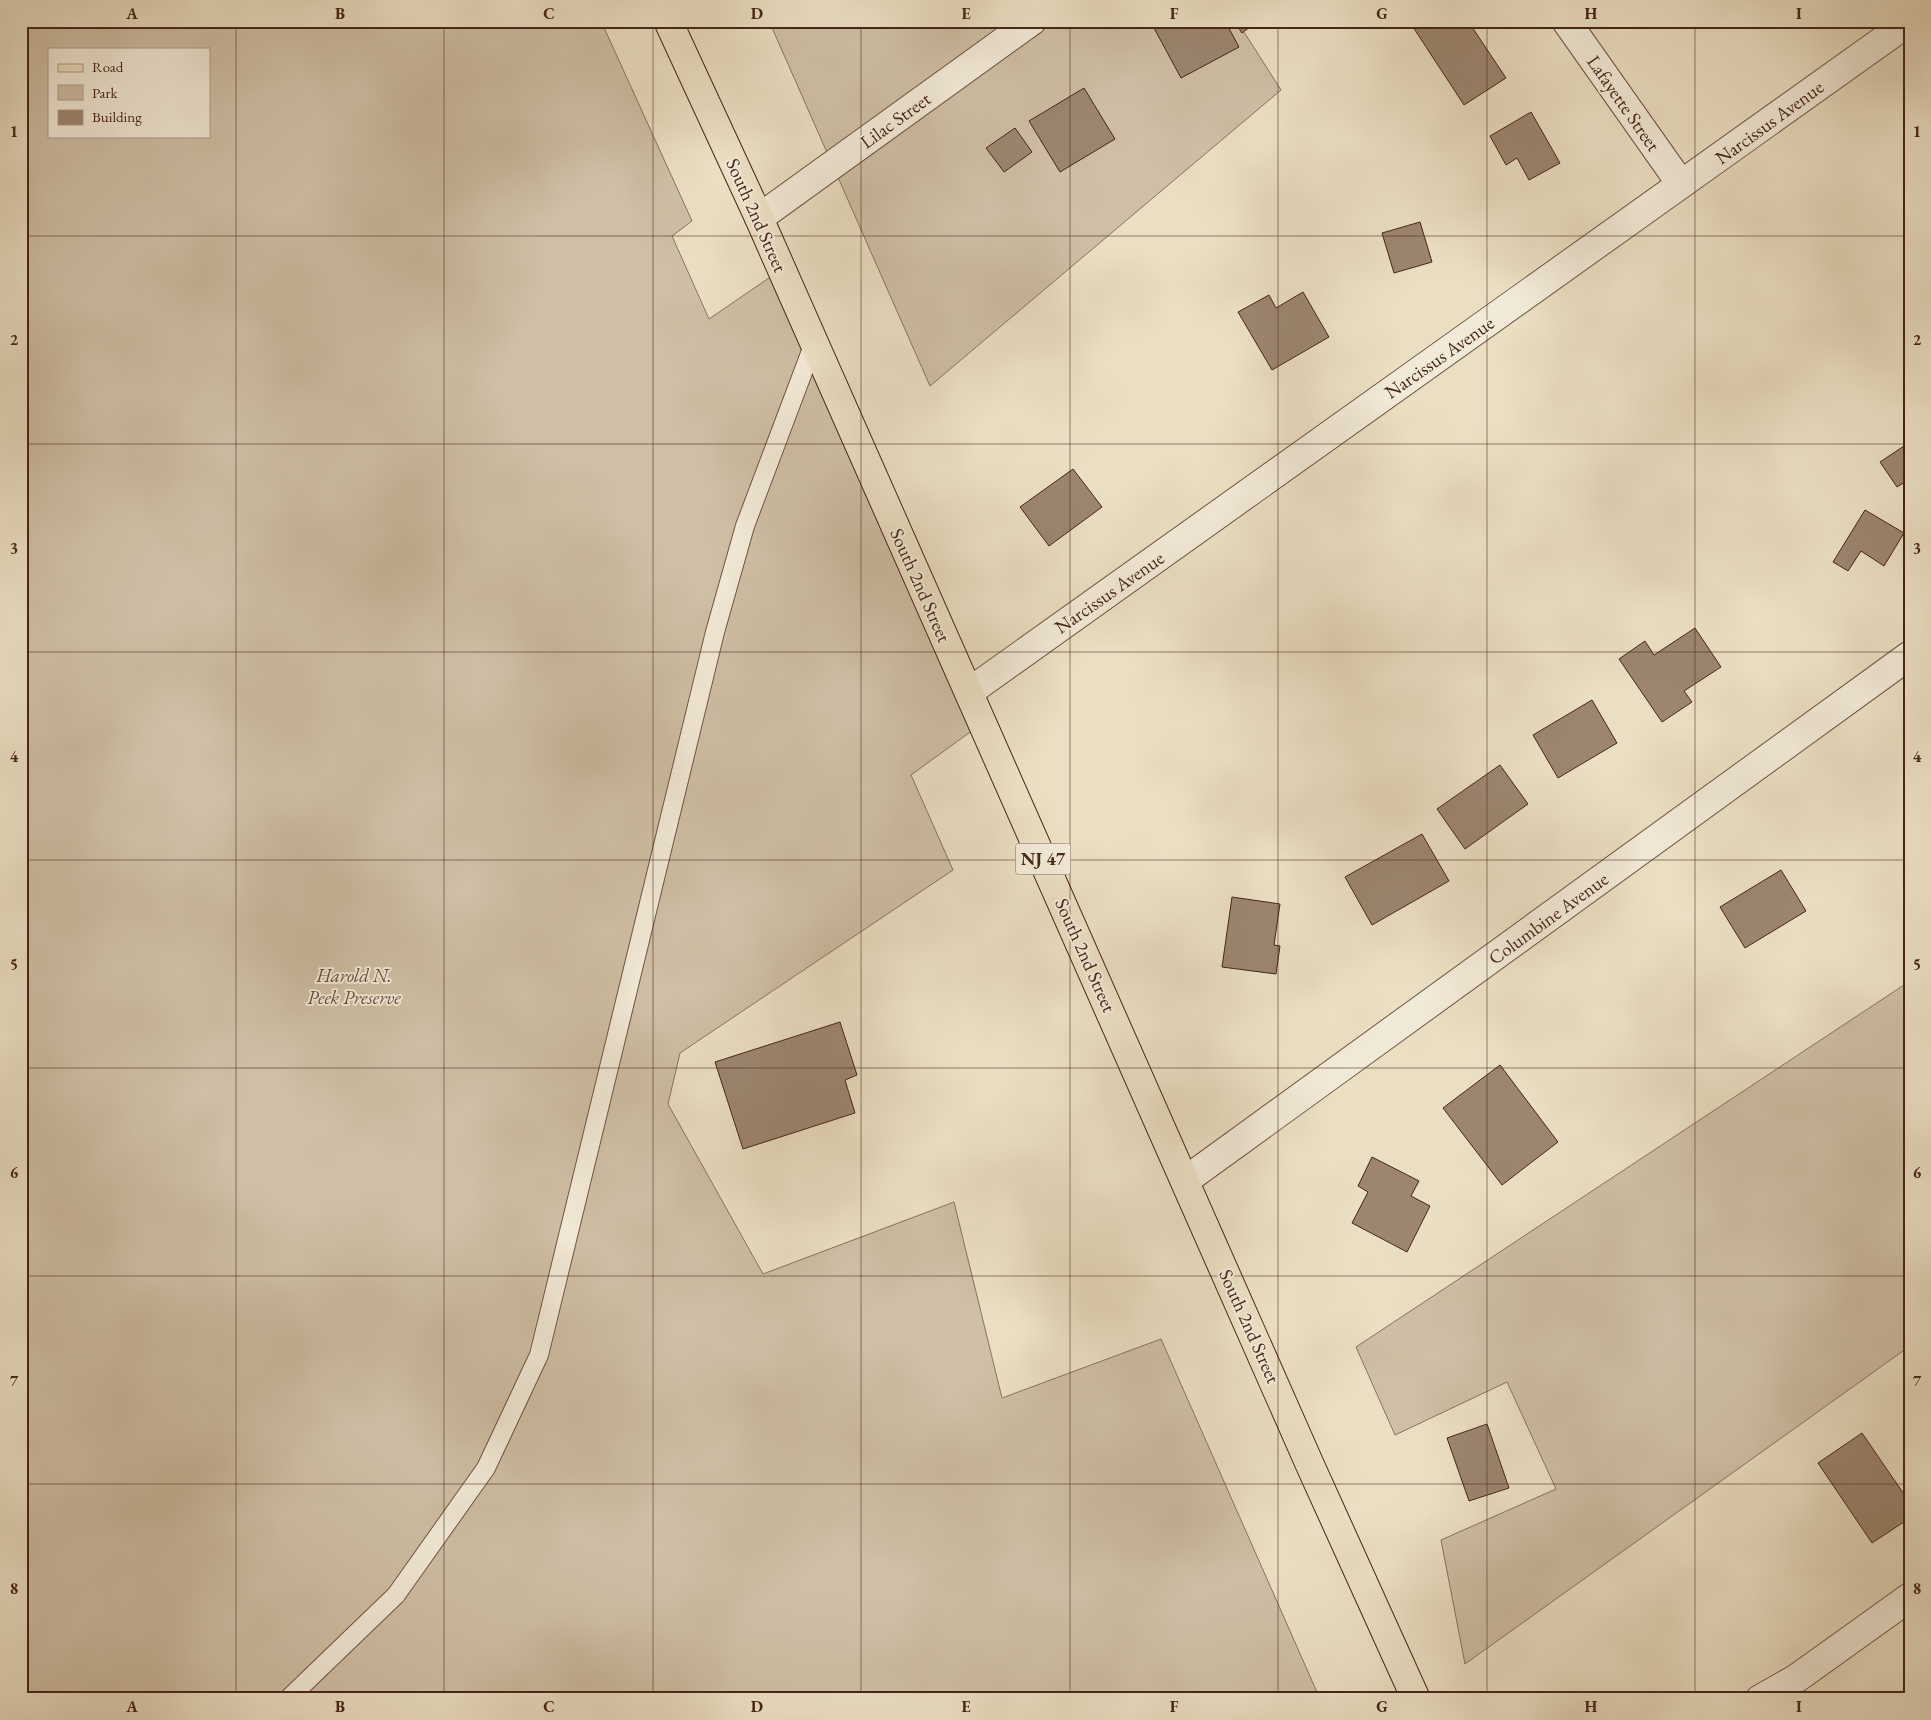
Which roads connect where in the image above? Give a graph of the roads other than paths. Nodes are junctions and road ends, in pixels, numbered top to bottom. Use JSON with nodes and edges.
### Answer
{"nodes":[{"id":1,"x":668,"y":21,"type":"edge"},
{"id":2,"x":1032,"y":21,"type":"edge"},
{"id":3,"x":1566,"y":21,"type":"edge"},
{"id":4,"x":1910,"y":21,"type":"edge"},
{"id":5,"x":1681,"y":184,"type":"junction"},
{"id":6,"x":759,"y":218,"type":"junction"},
{"id":7,"x":814,"y":342,"type":"junction"},
{"id":8,"x":1910,"y":655,"type":"edge"},
{"id":9,"x":968,"y":692,"type":"junction"},
{"id":10,"x":1186,"y":1180,"type":"junction"},
{"id":11,"x":1910,"y":1597,"type":"edge"},
{"id":12,"x":288,"y":1699,"type":"edge"},
{"id":13,"x":1416,"y":1699,"type":"edge"},
{"id":14,"x":1760,"y":1699,"type":"edge"}],
"edges":[{"from":1,"to":6,"type":"main road","name":"South 2nd Street","number":"NJ 47"},
{"from":2,"to":6,"type":"street","name":"Lilac Street"},
{"from":3,"to":5,"type":"street","name":"Lafayette Street"},
{"from":4,"to":5,"type":"street","name":"Narcissus Avenue"},
{"from":5,"to":9,"type":"street","name":"Narcissus Avenue"},
{"from":6,"to":7,"type":"main road","name":"South 2nd Street","number":"NJ 47"},
{"from":7,"to":9,"type":"main road","name":"South 2nd Street","number":"NJ 47"},
{"from":7,"to":12,"type":"lane"},
{"from":8,"to":10,"type":"street","name":"Columbine Avenue"},
{"from":9,"to":10,"type":"main road","name":"South 2nd Street","number":"NJ 47"},
{"from":10,"to":13,"type":"main road","name":"South 2nd Street","number":"NJ 47"},
{"from":11,"to":14,"type":"street"}]}
